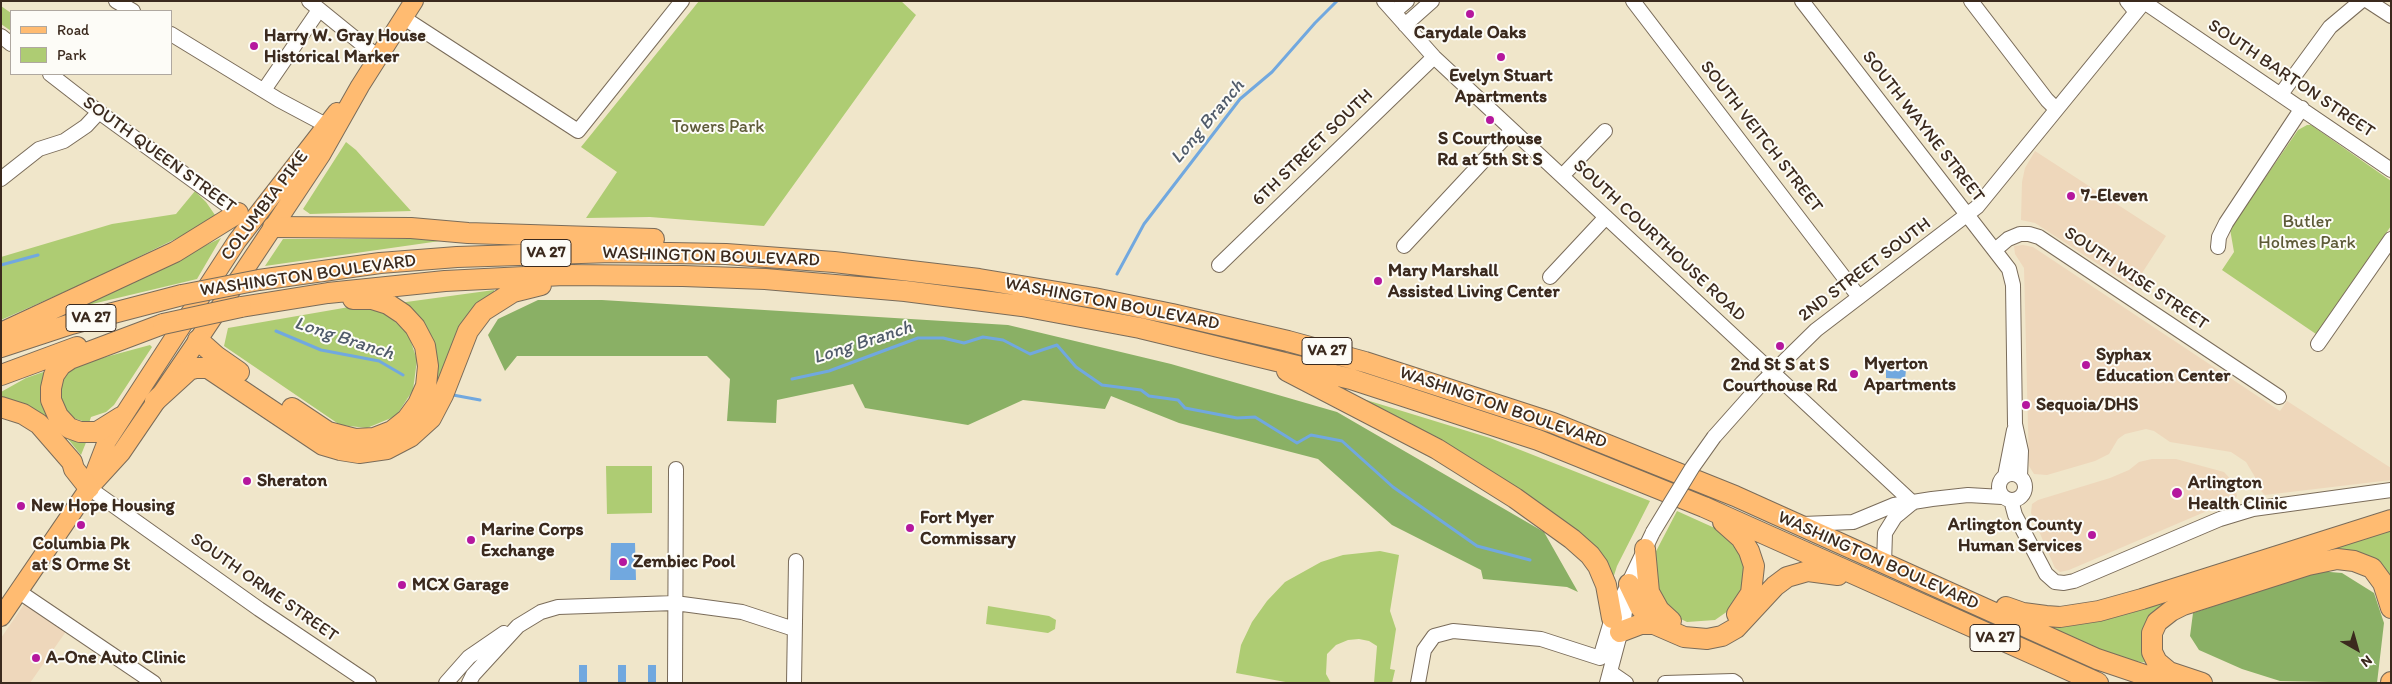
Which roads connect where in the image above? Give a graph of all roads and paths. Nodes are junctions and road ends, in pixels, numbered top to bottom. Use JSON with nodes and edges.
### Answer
{"nodes":[{"id":1,"x":116,"y":1,"type":"edge"},
{"id":2,"x":414,"y":1,"type":"edge"},
{"id":3,"x":682,"y":1,"type":"edge"},
{"id":4,"x":1384,"y":1,"type":"edge"},
{"id":5,"x":1407,"y":1,"type":"edge"},
{"id":6,"x":1432,"y":1,"type":"edge"},
{"id":7,"x":1633,"y":1,"type":"edge"},
{"id":8,"x":1802,"y":1,"type":"edge"},
{"id":9,"x":1971,"y":1,"type":"edge"},
{"id":10,"x":2361,"y":1,"type":"edge"},
{"id":11,"x":2368,"y":1,"type":"edge"},
{"id":12,"x":2138,"y":4,"type":"edge"},
{"id":13,"x":314,"y":6,"type":"edge"},
{"id":14,"x":131,"y":10,"type":"edge"},
{"id":15,"x":1394,"y":12,"type":"junction"},
{"id":16,"x":2391,"y":16,"type":"edge"},
{"id":17,"x":404,"y":18,"type":"junction"},
{"id":18,"x":1405,"y":25,"type":"junction"},
{"id":19,"x":172,"y":35,"type":"edge"},
{"id":20,"x":378,"y":57,"type":"junction"},
{"id":21,"x":1434,"y":57,"type":"junction"},
{"id":22,"x":51,"y":75,"type":"edge"},
{"id":23,"x":360,"y":86,"type":"junction"},
{"id":24,"x":264,"y":90,"type":"junction"},
{"id":25,"x":2281,"y":94,"type":"junction"},
{"id":26,"x":2302,"y":108,"type":"junction"},
{"id":27,"x":2056,"y":109,"type":"junction"},
{"id":28,"x":99,"y":112,"type":"junction"},
{"id":29,"x":326,"y":125,"type":"junction"},
{"id":30,"x":1512,"y":130,"type":"junction"},
{"id":31,"x":1605,"y":131,"type":"dead end"},
{"id":32,"x":2391,"y":170,"type":"edge"},
{"id":33,"x":1562,"y":176,"type":"junction"},
{"id":34,"x":1,"y":179,"type":"edge"},
{"id":35,"x":1967,"y":216,"type":"junction"},
{"id":36,"x":245,"y":217,"type":"junction"},
{"id":37,"x":1606,"y":217,"type":"junction"},
{"id":38,"x":273,"y":227,"type":"junction"},
{"id":39,"x":2391,"y":239,"type":"edge"},
{"id":40,"x":1404,"y":246,"type":"dead end"},
{"id":41,"x":2218,"y":247,"type":"dead end"},
{"id":42,"x":1995,"y":250,"type":"junction"},
{"id":43,"x":834,"y":262,"type":"junction"},
{"id":44,"x":1219,"y":266,"type":"dead end"},
{"id":45,"x":644,"y":275,"type":"junction"},
{"id":46,"x":1550,"y":276,"type":"dead end"},
{"id":47,"x":1859,"y":297,"type":"junction"},
{"id":48,"x":241,"y":307,"type":"junction"},
{"id":49,"x":163,"y":324,"type":"junction"},
{"id":50,"x":1,"y":332,"type":"edge"},
{"id":51,"x":198,"y":340,"type":"junction"},
{"id":52,"x":2318,"y":344,"type":"dead end"},
{"id":53,"x":1,"y":347,"type":"edge"},
{"id":54,"x":1254,"y":354,"type":"junction"},
{"id":55,"x":1773,"y":372,"type":"junction"},
{"id":56,"x":1,"y":375,"type":"edge"},
{"id":57,"x":2279,"y":397,"type":"dead end"},
{"id":58,"x":156,"y":401,"type":"junction"},
{"id":59,"x":1,"y":407,"type":"edge"},
{"id":60,"x":121,"y":417,"type":"junction"},
{"id":61,"x":2015,"y":424,"type":"junction"},
{"id":62,"x":676,"y":469,"type":"dead end"},
{"id":63,"x":2020,"y":477,"type":"junction"},
{"id":64,"x":89,"y":488,"type":"junction"},
{"id":65,"x":2008,"y":490,"type":"junction"},
{"id":66,"x":2391,"y":490,"type":"edge"},
{"id":67,"x":1913,"y":503,"type":"junction"},
{"id":68,"x":1704,"y":507,"type":"junction"},
{"id":69,"x":2391,"y":520,"type":"edge"},
{"id":70,"x":1797,"y":524,"type":"junction"},
{"id":71,"x":1649,"y":541,"type":"junction"},
{"id":72,"x":796,"y":561,"type":"dead end"},
{"id":73,"x":1884,"y":564,"type":"junction"},
{"id":74,"x":1629,"y":584,"type":"junction"},
{"id":75,"x":1930,"y":584,"type":"junction"},
{"id":76,"x":18,"y":591,"type":"junction"},
{"id":77,"x":1893,"y":592,"type":"junction"},
{"id":78,"x":675,"y":603,"type":"junction"},
{"id":79,"x":2391,"y":608,"type":"edge"},
{"id":80,"x":1,"y":617,"type":"edge"},
{"id":81,"x":1654,"y":624,"type":"junction"},
{"id":82,"x":518,"y":626,"type":"junction"},
{"id":83,"x":794,"y":629,"type":"junction"},
{"id":84,"x":1614,"y":634,"type":"junction"},
{"id":85,"x":1609,"y":677,"type":"edge"},
{"id":86,"x":154,"y":683,"type":"edge"},
{"id":87,"x":369,"y":683,"type":"edge"},
{"id":88,"x":446,"y":683,"type":"edge"},
{"id":89,"x":469,"y":683,"type":"edge"},
{"id":90,"x":675,"y":683,"type":"edge"},
{"id":91,"x":794,"y":683,"type":"edge"},
{"id":92,"x":1418,"y":683,"type":"edge"},
{"id":93,"x":1626,"y":683,"type":"edge"},
{"id":94,"x":1665,"y":683,"type":"edge"},
{"id":95,"x":1736,"y":683,"type":"edge"},
{"id":96,"x":2098,"y":683,"type":"edge"},
{"id":97,"x":2168,"y":683,"type":"edge"},
{"id":98,"x":2202,"y":683,"type":"edge"}],
"edges":[{"from":1,"to":14,"type":"street"},
{"from":2,"to":17,"type":"main road","name":"COLUMBIA PIKE"},
{"from":3,"to":17,"type":"street"},
{"from":4,"to":15,"type":"street","name":"SOUTH COURTHOUSE ROAD"},
{"from":5,"to":15,"type":"street"},
{"from":6,"to":18,"type":"street"},
{"from":7,"to":47,"type":"street","name":"SOUTH VEITCH STREET"},
{"from":8,"to":35,"type":"street","name":"SOUTH WAYNE STREET"},
{"from":9,"to":27,"type":"street"},
{"from":10,"to":25,"type":"street"},
{"from":11,"to":16,"type":"street"},
{"from":12,"to":25,"type":"street","name":"SOUTH BARTON STREET"},
{"from":12,"to":27,"type":"street","name":"2ND STREET SOUTH"},
{"from":13,"to":20,"type":"street"},
{"from":13,"to":24,"type":"street"},
{"from":15,"to":18,"type":"street","name":"SOUTH COURTHOUSE ROAD"},
{"from":17,"to":20,"type":"main road","name":"COLUMBIA PIKE"},
{"from":18,"to":21,"type":"street","name":"SOUTH COURTHOUSE ROAD"},
{"from":19,"to":24,"type":"street"},
{"from":20,"to":23,"type":"main road","name":"COLUMBIA PIKE"},
{"from":21,"to":30,"type":"street","name":"SOUTH COURTHOUSE ROAD"},
{"from":21,"to":44,"type":"street","name":"6TH STREET SOUTH"},
{"from":22,"to":28,"type":"street","name":"SOUTH QUEEN STREET"},
{"from":23,"to":29,"type":"main road","name":"COLUMBIA PIKE"},
{"from":23,"to":38,"type":"main road","name":"COLUMBIA PIKE"},
{"from":24,"to":29,"type":"street"},
{"from":25,"to":26,"type":"street","name":"SOUTH BARTON STREET"},
{"from":26,"to":32,"type":"street","name":"SOUTH BARTON STREET"},
{"from":26,"to":41,"type":"street"},
{"from":27,"to":35,"type":"street","name":"2ND STREET SOUTH"},
{"from":28,"to":34,"type":"street"},
{"from":28,"to":36,"type":"street","name":"SOUTH QUEEN STREET"},
{"from":29,"to":36,"type":"main road","name":"COLUMBIA PIKE"},
{"from":30,"to":33,"type":"street","name":"SOUTH COURTHOUSE ROAD"},
{"from":30,"to":40,"type":"street"},
{"from":31,"to":33,"type":"street"},
{"from":33,"to":37,"type":"street","name":"SOUTH COURTHOUSE ROAD"},
{"from":35,"to":42,"type":"street","name":"SOUTH WAYNE STREET"},
{"from":35,"to":47,"type":"street","name":"2ND STREET SOUTH"},
{"from":36,"to":38,"type":"main road","name":"SOUTH QUEEN STREET"},
{"from":36,"to":50,"type":"highway"},
{"from":36,"to":60,"type":"main road","name":"COLUMBIA PIKE"},
{"from":37,"to":46,"type":"street"},
{"from":37,"to":55,"type":"street","name":"SOUTH COURTHOUSE ROAD"},
{"from":38,"to":43,"type":"highway"},
{"from":38,"to":51,"type":"main road","name":"COLUMBIA PIKE"},
{"from":39,"to":52,"type":"street"},
{"from":42,"to":57,"type":"street","name":"SOUTH WISE STREET"},
{"from":42,"to":61,"type":"street","name":"SOUTH WAYNE STREET"},
{"from":43,"to":53,"type":"highway","name":"WASHINGTON BOULEVARD","number":"VA 27","bridge":true},
{"from":43,"to":70,"type":"highway","name":"WASHINGTON BOULEVARD","number":"VA 27"},
{"from":45,"to":48,"type":"highway","name":"WASHINGTON BOULEVARD","number":"VA 27"},
{"from":45,"to":54,"type":"highway","name":"WASHINGTON BOULEVARD","number":"VA 27"},
{"from":45,"to":58,"type":"highway"},
{"from":47,"to":55,"type":"street","name":"2ND STREET SOUTH"},
{"from":48,"to":49,"type":"highway","name":"WASHINGTON BOULEVARD","number":"VA 27","bridge":true},
{"from":48,"to":51,"type":"highway"},
{"from":49,"to":56,"type":"highway","name":"WASHINGTON BOULEVARD","number":"VA 27"},
{"from":49,"to":60,"type":"highway"},
{"from":51,"to":58,"type":"main road","name":"COLUMBIA PIKE"},
{"from":54,"to":68,"type":"highway","name":"WASHINGTON BOULEVARD","number":"VA 27"},
{"from":54,"to":84,"type":"highway"},
{"from":55,"to":67,"type":"street","name":"SOUTH COURTHOUSE ROAD"},
{"from":55,"to":71,"type":"street","name":"2ND STREET SOUTH","bridge":true},
{"from":58,"to":64,"type":"main road","name":"COLUMBIA PIKE"},
{"from":59,"to":64,"type":"highway"},
{"from":60,"to":64,"type":"main road","name":"COLUMBIA PIKE"},
{"from":61,"to":63,"type":"street"},
{"from":61,"to":65,"type":"street"},
{"from":62,"to":78,"type":"street"},
{"from":63,"to":65,"type":"street"},
{"from":63,"to":65,"type":"street"},
{"from":64,"to":76,"type":"main road","name":"COLUMBIA PIKE"},
{"from":64,"to":87,"type":"street","name":"SOUTH ORME STREET"},
{"from":65,"to":66,"type":"street"},
{"from":65,"to":67,"type":"street"},
{"from":67,"to":70,"type":"street"},
{"from":67,"to":73,"type":"street"},
{"from":68,"to":71,"type":"highway"},
{"from":68,"to":77,"type":"highway","name":"WASHINGTON BOULEVARD","number":"VA 27"},
{"from":69,"to":75,"type":"highway"},
{"from":70,"to":73,"type":"highway","name":"WASHINGTON BOULEVARD","number":"VA 27"},
{"from":71,"to":74,"type":"street","name":"2ND STREET SOUTH"},
{"from":72,"to":83,"type":"street"},
{"from":73,"to":75,"type":"highway","name":"WASHINGTON BOULEVARD","number":"VA 27"},
{"from":74,"to":81,"type":"highway"},
{"from":74,"to":84,"type":"street","name":"2ND STREET SOUTH"},
{"from":75,"to":97,"type":"highway","name":"WASHINGTON BOULEVARD","number":"VA 27"},
{"from":76,"to":80,"type":"main road","name":"COLUMBIA PIKE"},
{"from":76,"to":86,"type":"street"},
{"from":77,"to":81,"type":"highway"},
{"from":77,"to":96,"type":"highway","name":"WASHINGTON BOULEVARD","number":"VA 27"},
{"from":78,"to":82,"type":"street"},
{"from":78,"to":83,"type":"street"},
{"from":78,"to":90,"type":"street"},
{"from":79,"to":98,"type":"highway"},
{"from":81,"to":84,"type":"highway"},
{"from":82,"to":88,"type":"street"},
{"from":82,"to":89,"type":"street"},
{"from":83,"to":91,"type":"street"},
{"from":84,"to":85,"type":"street"},
{"from":84,"to":92,"type":"street"},
{"from":85,"to":93,"type":"street"},
{"from":94,"to":95,"type":"street"}]}
